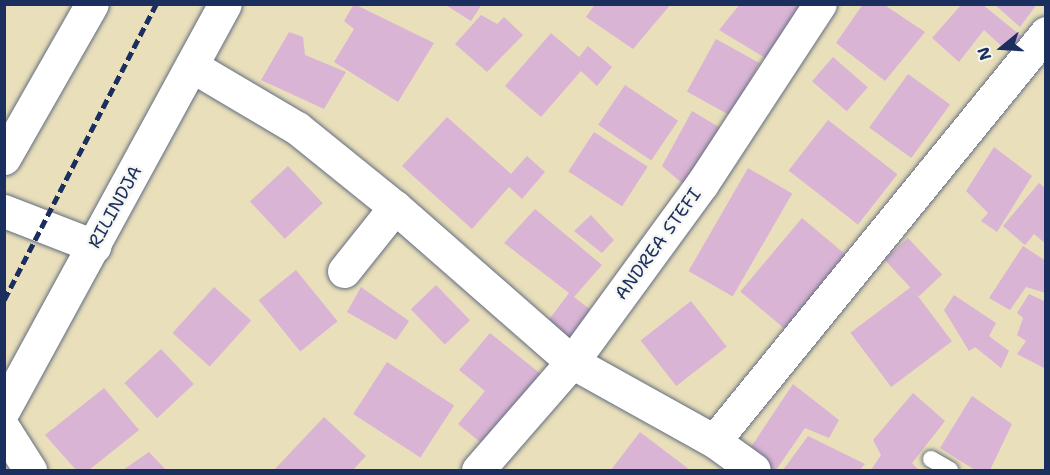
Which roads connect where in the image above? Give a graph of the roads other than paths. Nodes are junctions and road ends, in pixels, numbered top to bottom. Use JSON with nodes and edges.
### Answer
{"nodes":[{"id":1,"x":92,"y":4,"type":"edge"},
{"id":2,"x":225,"y":4,"type":"edge"},
{"id":3,"x":820,"y":4,"type":"edge"},
{"id":4,"x":1046,"y":33,"type":"edge"},
{"id":5,"x":192,"y":66,"type":"junction"},
{"id":6,"x":4,"y":159,"type":"edge"},
{"id":7,"x":395,"y":207,"type":"junction"},
{"id":8,"x":4,"y":211,"type":"edge"},
{"id":9,"x":94,"y":246,"type":"junction"},
{"id":10,"x":344,"y":271,"type":"dead end"},
{"id":11,"x":572,"y":362,"type":"junction"},
{"id":12,"x":4,"y":409,"type":"edge"},
{"id":13,"x":4,"y":429,"type":"edge"},
{"id":14,"x":714,"y":441,"type":"junction"},
{"id":15,"x":931,"y":459,"type":"dead end"},
{"id":16,"x":30,"y":471,"type":"edge"},
{"id":17,"x":478,"y":471,"type":"edge"},
{"id":18,"x":754,"y":471,"type":"edge"},
{"id":19,"x":950,"y":471,"type":"edge"}],
"edges":[{"from":1,"to":6,"type":"street"},
{"from":2,"to":5,"type":"street","name":"RILINDJA"},
{"from":3,"to":11,"type":"street","name":"ANDREA STEFI"},
{"from":4,"to":14,"type":"street"},
{"from":5,"to":7,"type":"street"},
{"from":5,"to":9,"type":"street","name":"RILINDJA"},
{"from":7,"to":10,"type":"street"},
{"from":7,"to":11,"type":"street"},
{"from":8,"to":9,"type":"street"},
{"from":9,"to":12,"type":"street","name":"RILINDJA"},
{"from":11,"to":14,"type":"street"},
{"from":11,"to":17,"type":"street","name":"ANDREA STEFI"},
{"from":13,"to":16,"type":"street"},
{"from":14,"to":18,"type":"street"},
{"from":15,"to":19,"type":"lane"}]}
